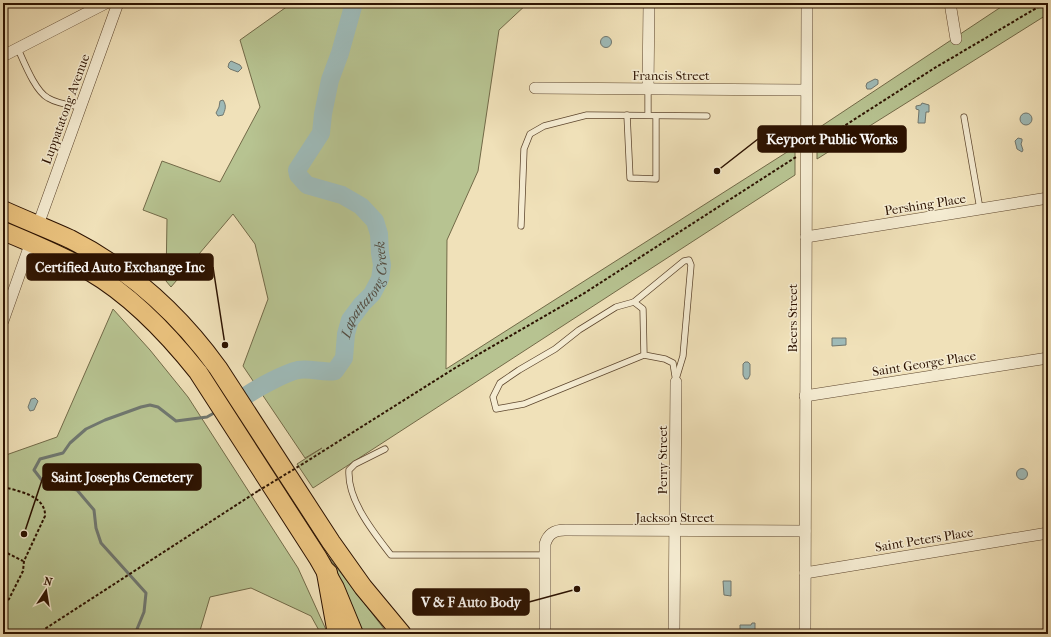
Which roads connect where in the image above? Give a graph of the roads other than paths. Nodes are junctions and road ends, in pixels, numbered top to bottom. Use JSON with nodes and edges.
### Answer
{"nodes":[{"id":1,"x":106,"y":3,"type":"edge"},
{"id":2,"x":118,"y":3,"type":"edge"},
{"id":3,"x":649,"y":3,"type":"edge"},
{"id":4,"x":807,"y":3,"type":"edge"},
{"id":5,"x":950,"y":3,"type":"edge"},
{"id":6,"x":956,"y":39,"type":"dead end"},
{"id":7,"x":18,"y":49,"type":"junction"},
{"id":8,"x":3,"y":56,"type":"edge"},
{"id":9,"x":535,"y":88,"type":"dead end"},
{"id":10,"x":648,"y":89,"type":"junction"},
{"id":11,"x":806,"y":90,"type":"junction"},
{"id":12,"x":81,"y":107,"type":"junction"},
{"id":13,"x":627,"y":115,"type":"junction"},
{"id":14,"x":648,"y":115,"type":"junction"},
{"id":15,"x":656,"y":116,"type":"junction"},
{"id":16,"x":707,"y":116,"type":"dead end"},
{"id":17,"x":964,"y":117,"type":"dead end"},
{"id":18,"x":1048,"y":198,"type":"edge"},
{"id":19,"x":980,"y":209,"type":"junction"},
{"id":20,"x":3,"y":210,"type":"edge"},
{"id":21,"x":38,"y":225,"type":"junction"},
{"id":22,"x":521,"y":226,"type":"dead end"},
{"id":23,"x":3,"y":231,"type":"edge"},
{"id":24,"x":806,"y":237,"type":"junction"},
{"id":25,"x":31,"y":242,"type":"junction"},
{"id":26,"x":634,"y":302,"type":"junction"},
{"id":27,"x":3,"y":321,"type":"edge"},
{"id":28,"x":644,"y":355,"type":"junction"},
{"id":29,"x":1048,"y":358,"type":"edge"},
{"id":30,"x":676,"y":382,"type":"junction"},
{"id":31,"x":805,"y":396,"type":"junction"},
{"id":32,"x":385,"y":449,"type":"dead end"},
{"id":33,"x":675,"y":531,"type":"junction"},
{"id":34,"x":805,"y":531,"type":"junction"},
{"id":35,"x":1048,"y":533,"type":"edge"},
{"id":36,"x":545,"y":555,"type":"junction"},
{"id":37,"x":327,"y":572,"type":"junction"},
{"id":38,"x":805,"y":573,"type":"junction"},
{"id":39,"x":338,"y":634,"type":"edge"},
{"id":40,"x":354,"y":634,"type":"edge"},
{"id":41,"x":402,"y":634,"type":"edge"},
{"id":42,"x":545,"y":634,"type":"edge"},
{"id":43,"x":674,"y":634,"type":"edge"},
{"id":44,"x":805,"y":634,"type":"edge"}],
"edges":[{"from":1,"to":7,"type":"street"},
{"from":2,"to":12,"type":"street","name":"Luppatatong Avenue"},
{"from":3,"to":10,"type":"street"},
{"from":4,"to":11,"type":"street","name":"Beers Street"},
{"from":5,"to":6,"type":"street"},
{"from":7,"to":8,"type":"street"},
{"from":7,"to":12,"type":"lane"},
{"from":9,"to":10,"type":"street","name":"Francis Street"},
{"from":10,"to":11,"type":"street","name":"Francis Street"},
{"from":10,"to":14,"type":"lane"},
{"from":11,"to":24,"type":"street","name":"Beers Street"},
{"from":12,"to":21,"type":"street","name":"Luppatatong Avenue"},
{"from":13,"to":14,"type":"lane"},
{"from":13,"to":15,"type":"lane"},
{"from":13,"to":22,"type":"lane"},
{"from":14,"to":15,"type":"lane"},
{"from":15,"to":16,"type":"lane"},
{"from":17,"to":19,"type":"lane"},
{"from":18,"to":19,"type":"street","name":"Pershing Place"},
{"from":19,"to":24,"type":"street","name":"Pershing Place"},
{"from":20,"to":21,"type":"highway"},
{"from":21,"to":41,"type":"highway"},
{"from":23,"to":25,"type":"highway"},
{"from":24,"to":31,"type":"street","name":"Beers Street"},
{"from":25,"to":27,"type":"street"},
{"from":25,"to":37,"type":"highway"},
{"from":26,"to":28,"type":"lane"},
{"from":26,"to":28,"type":"lane"},
{"from":26,"to":30,"type":"lane"},
{"from":28,"to":30,"type":"lane"},
{"from":29,"to":31,"type":"street","name":"Saint George Place"},
{"from":30,"to":33,"type":"street","name":"Perry Street"},
{"from":31,"to":34,"type":"street","name":"Beers Street"},
{"from":32,"to":36,"type":"lane"},
{"from":33,"to":34,"type":"street","name":"Jackson Street"},
{"from":33,"to":36,"type":"street","name":"Jackson Street"},
{"from":33,"to":43,"type":"street","name":"Perry Street"},
{"from":34,"to":38,"type":"street","name":"Beers Street"},
{"from":35,"to":38,"type":"street","name":"Saint Peters Place"},
{"from":36,"to":42,"type":"street"},
{"from":37,"to":39,"type":"highway"},
{"from":37,"to":40,"type":"highway"},
{"from":38,"to":44,"type":"street","name":"Beers Street"}]}
